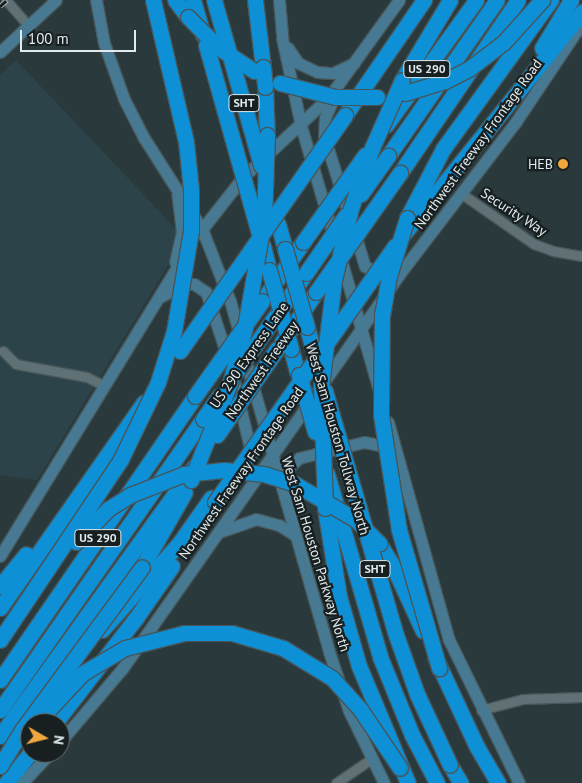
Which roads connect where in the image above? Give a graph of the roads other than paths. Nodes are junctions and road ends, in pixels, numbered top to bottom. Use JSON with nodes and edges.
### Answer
{"nodes":[{"id":1,"x":6,"y":0,"type":"edge"},
{"id":2,"x":56,"y":0,"type":"edge"},
{"id":3,"x":96,"y":0,"type":"edge"},
{"id":4,"x":153,"y":0,"type":"edge"},
{"id":5,"x":175,"y":0,"type":"edge"},
{"id":6,"x":193,"y":0,"type":"edge"},
{"id":7,"x":214,"y":0,"type":"edge"},
{"id":8,"x":255,"y":0,"type":"edge"},
{"id":9,"x":279,"y":0,"type":"edge"},
{"id":10,"x":399,"y":0,"type":"edge"},
{"id":11,"x":424,"y":0,"type":"edge"},
{"id":12,"x":450,"y":0,"type":"edge"},
{"id":13,"x":476,"y":0,"type":"edge"},
{"id":14,"x":497,"y":0,"type":"edge"},
{"id":15,"x":518,"y":0,"type":"edge"},
{"id":16,"x":542,"y":0,"type":"edge"},
{"id":17,"x":551,"y":0,"type":"edge"},
{"id":18,"x":571,"y":0,"type":"edge"},
{"id":19,"x":582,"y":12,"type":"edge"},
{"id":20,"x":582,"y":23,"type":"edge"},
{"id":21,"x":29,"y":26,"type":"junction"},
{"id":22,"x":282,"y":38,"type":"junction"},
{"id":23,"x":0,"y":52,"type":"edge"},
{"id":24,"x":356,"y":62,"type":"junction"},
{"id":25,"x":340,"y":84,"type":"junction"},
{"id":26,"x":513,"y":97,"type":"junction"},
{"id":27,"x":301,"y":126,"type":"junction"},
{"id":28,"x":174,"y":183,"type":"junction"},
{"id":29,"x":462,"y":194,"type":"junction"},
{"id":30,"x":202,"y":229,"type":"junction"},
{"id":31,"x":582,"y":256,"type":"edge"},
{"id":32,"x":404,"y":268,"type":"junction"},
{"id":33,"x":171,"y":275,"type":"junction"},
{"id":34,"x":155,"y":300,"type":"junction"},
{"id":35,"x":361,"y":329,"type":"junction"},
{"id":36,"x":3,"y":351,"type":"dead end"},
{"id":37,"x":103,"y":385,"type":"junction"},
{"id":38,"x":271,"y":457,"type":"junction"},
{"id":39,"x":398,"y":458,"type":"junction"},
{"id":40,"x":101,"y":462,"type":"junction"},
{"id":41,"x":281,"y":492,"type":"junction"},
{"id":42,"x":244,"y":496,"type":"junction"},
{"id":43,"x":213,"y":500,"type":"junction"},
{"id":44,"x":219,"y":532,"type":"junction"},
{"id":45,"x":293,"y":534,"type":"junction"},
{"id":46,"x":0,"y":556,"type":"edge"},
{"id":47,"x":0,"y":586,"type":"edge"},
{"id":48,"x":25,"y":602,"type":"junction"},
{"id":49,"x":0,"y":608,"type":"edge"},
{"id":50,"x":0,"y":640,"type":"edge"},
{"id":51,"x":440,"y":668,"type":"junction"},
{"id":52,"x":29,"y":669,"type":"junction"},
{"id":53,"x":0,"y":680,"type":"edge"},
{"id":54,"x":582,"y":697,"type":"edge"},
{"id":55,"x":0,"y":705,"type":"edge"},
{"id":56,"x":0,"y":710,"type":"edge"},
{"id":57,"x":481,"y":710,"type":"junction"},
{"id":58,"x":45,"y":713,"type":"edge"},
{"id":59,"x":63,"y":713,"type":"edge"},
{"id":60,"x":70,"y":730,"type":"edge"},
{"id":61,"x":0,"y":738,"type":"edge"},
{"id":62,"x":20,"y":743,"type":"edge"},
{"id":63,"x":371,"y":758,"type":"junction"},
{"id":64,"x":22,"y":763,"type":"edge"},
{"id":65,"x":41,"y":763,"type":"edge"},
{"id":66,"x":0,"y":767,"type":"edge"},
{"id":67,"x":400,"y":768,"type":"junction"},
{"id":68,"x":433,"y":777,"type":"edge"},
{"id":69,"x":6,"y":783,"type":"edge"},
{"id":70,"x":22,"y":783,"type":"edge"},
{"id":71,"x":336,"y":783,"type":"edge"},
{"id":72,"x":384,"y":783,"type":"edge"},
{"id":73,"x":408,"y":783,"type":"edge"},
{"id":74,"x":461,"y":783,"type":"edge"},
{"id":75,"x":498,"y":783,"type":"edge"},
{"id":76,"x":519,"y":783,"type":"edge"}],
"edges":[{"from":1,"to":21,"type":"street"},
{"from":2,"to":21,"type":"main road"},
{"from":3,"to":28,"type":"main road","name":"West Sam Houston Parkway North"},
{"from":4,"to":48,"type":"highway","bridge":true},
{"from":5,"to":16,"type":"highway","bridge":true},
{"from":6,"to":68,"type":"highway","name":"West Sam Houston Tollway North","number":"SHT","bridge":true},
{"from":7,"to":74,"type":"highway","name":"West Sam Houston Tollway North","number":"SHT","bridge":true},
{"from":8,"to":66,"type":"highway","bridge":true},
{"from":9,"to":22,"type":"main road"},
{"from":10,"to":24,"type":"main road"},
{"from":11,"to":40,"type":"highway","bridge":true},
{"from":12,"to":67,"type":"highway","bridge":true},
{"from":13,"to":53,"type":"highway","number":"US 290","bridge":true},
{"from":14,"to":52,"type":"highway","name":"US 290 Express Lane","bridge":true},
{"from":15,"to":61,"type":"highway","name":"Northwest Freeway","number":"US 290","bridge":true},
{"from":17,"to":51,"type":"highway","bridge":true},
{"from":18,"to":26,"type":"highway"},
{"from":19,"to":26,"type":"highway"},
{"from":20,"to":29,"type":"main road","name":"Northwest Freeway Frontage Road"},
{"from":21,"to":23,"type":"main road"},
{"from":22,"to":24,"type":"main road"},
{"from":22,"to":27,"type":"main road"},
{"from":24,"to":25,"type":"main road"},
{"from":25,"to":27,"type":"main road"},
{"from":25,"to":32,"type":"main road"},
{"from":26,"to":43,"type":"highway","bridge":true},
{"from":27,"to":30,"type":"main road"},
{"from":27,"to":35,"type":"main road"},
{"from":28,"to":30,"type":"main road","name":"West Sam Houston Parkway North"},
{"from":28,"to":33,"type":"main road"},
{"from":29,"to":31,"type":"street","name":"Security Way"},
{"from":29,"to":32,"type":"main road","name":"Northwest Freeway Frontage Road"},
{"from":30,"to":33,"type":"main road"},
{"from":30,"to":38,"type":"main road","name":"West Sam Houston Parkway North"},
{"from":32,"to":35,"type":"main road","name":"Northwest Freeway Frontage Road"},
{"from":33,"to":34,"type":"main road"},
{"from":34,"to":37,"type":"main road"},
{"from":34,"to":42,"type":"main road"},
{"from":35,"to":38,"type":"main road","name":"Northwest Freeway Frontage Road"},
{"from":35,"to":39,"type":"main road"},
{"from":36,"to":37,"type":"street"},
{"from":37,"to":46,"type":"main road"},
{"from":38,"to":41,"type":"main road","name":"West Sam Houston Parkway North"},
{"from":38,"to":42,"type":"main road","name":"Northwest Freeway Frontage Road"},
{"from":39,"to":41,"type":"main road"},
{"from":39,"to":57,"type":"main road"},
{"from":40,"to":47,"type":"highway"},
{"from":40,"to":49,"type":"highway"},
{"from":41,"to":45,"type":"main road","name":"West Sam Houston Parkway North"},
{"from":42,"to":44,"type":"main road","name":"Northwest Freeway Frontage Road"},
{"from":43,"to":59,"type":"highway"},
{"from":43,"to":61,"type":"highway"},
{"from":44,"to":45,"type":"main road"},
{"from":44,"to":60,"type":"main road","name":"Northwest Freeway Frontage Road"},
{"from":45,"to":63,"type":"main road","name":"West Sam Houston Parkway North"},
{"from":48,"to":50,"type":"highway","bridge":true},
{"from":48,"to":51,"type":"highway","bridge":true},
{"from":51,"to":75,"type":"highway"},
{"from":52,"to":55,"type":"highway"},
{"from":52,"to":56,"type":"highway","name":"US 290 Express Lane"},
{"from":54,"to":57,"type":"street"},
{"from":57,"to":76,"type":"main road"},
{"from":58,"to":67,"type":"highway","bridge":true},
{"from":62,"to":66,"type":"highway","bridge":true},
{"from":63,"to":71,"type":"street"},
{"from":63,"to":72,"type":"main road","name":"West Sam Houston Parkway North"},
{"from":64,"to":69,"type":"highway"},
{"from":65,"to":70,"type":"main road"},
{"from":67,"to":73,"type":"highway"}]}
